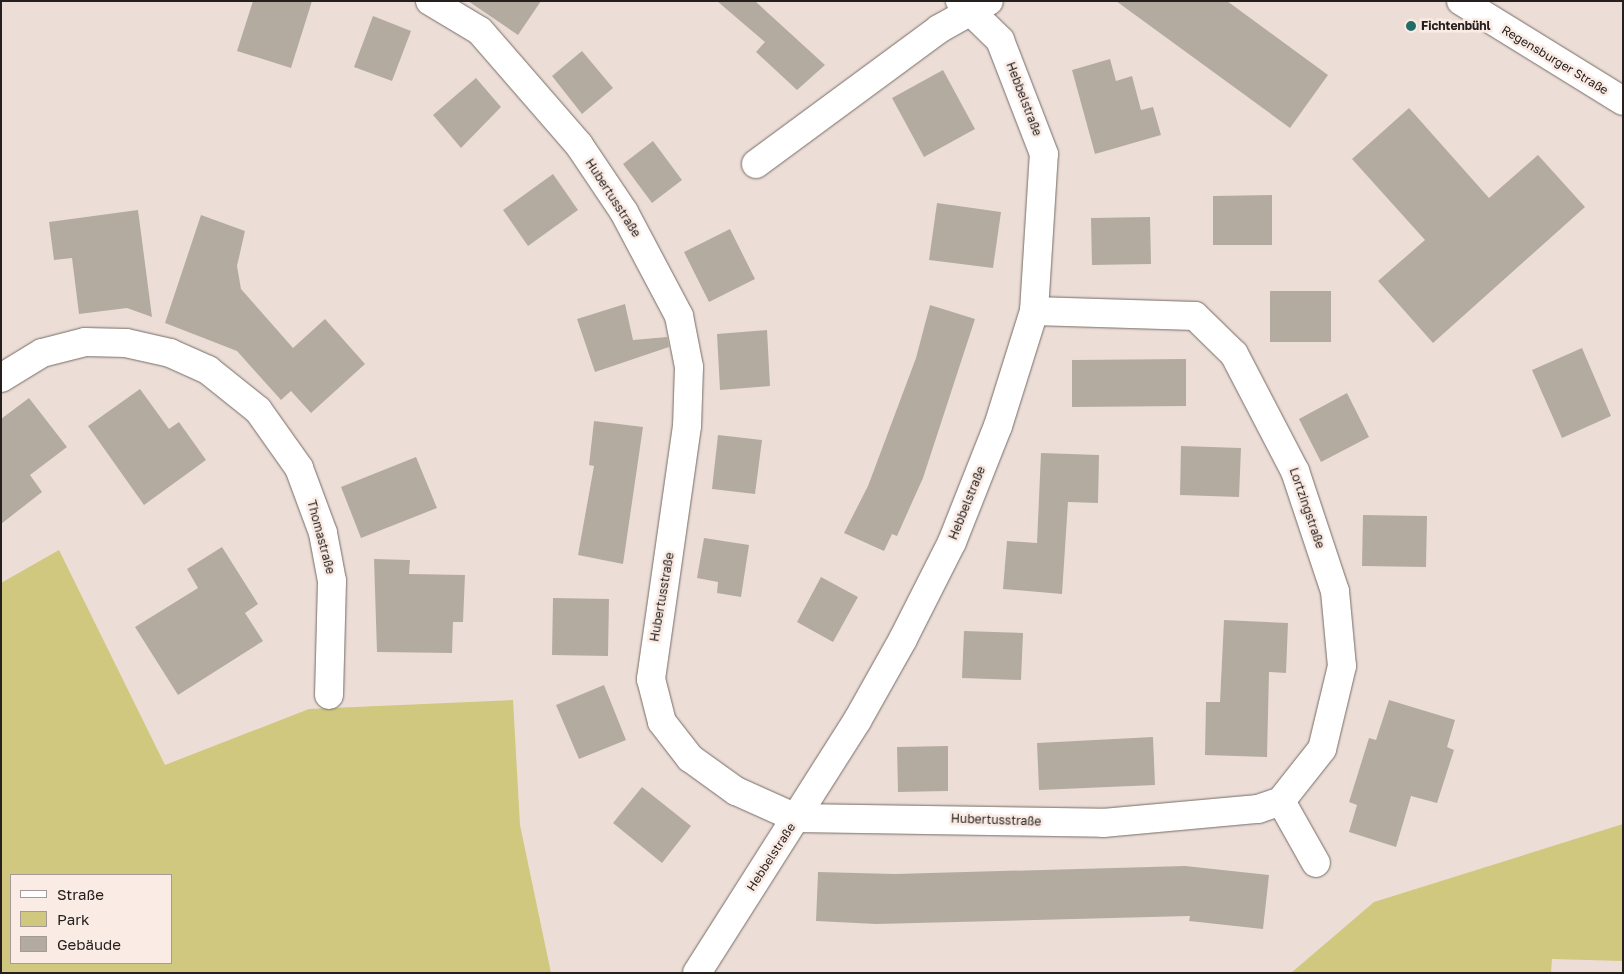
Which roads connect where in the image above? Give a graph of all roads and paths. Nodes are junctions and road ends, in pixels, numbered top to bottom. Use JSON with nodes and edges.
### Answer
{"nodes":[{"id":1,"x":430,"y":1,"type":"edge"},
{"id":2,"x":1462,"y":1,"type":"edge"},
{"id":3,"x":974,"y":5,"type":"edge"},
{"id":4,"x":1623,"y":101,"type":"edge"},
{"id":5,"x":756,"y":164,"type":"dead end"},
{"id":6,"x":1034,"y":311,"type":"junction"},
{"id":7,"x":1,"y":378,"type":"edge"},
{"id":8,"x":329,"y":695,"type":"dead end"},
{"id":9,"x":1280,"y":802,"type":"junction"},
{"id":10,"x":796,"y":818,"type":"junction"},
{"id":11,"x":1316,"y":863,"type":"dead end"},
{"id":12,"x":697,"y":973,"type":"edge"}],
"edges":[{"from":1,"to":10,"type":"street","name":"Hubertusstraße"},
{"from":2,"to":4,"type":"street","name":"Regensburger Straße"},
{"from":3,"to":5,"type":"street"},
{"from":3,"to":6,"type":"street","name":"Hebbelstraße"},
{"from":6,"to":9,"type":"street","name":"Lortzingstraße"},
{"from":6,"to":10,"type":"street","name":"Hebbelstraße"},
{"from":7,"to":8,"type":"street","name":"Thomastraße"},
{"from":9,"to":10,"type":"street","name":"Hubertusstraße"},
{"from":9,"to":11,"type":"street"},
{"from":10,"to":12,"type":"street","name":"Hebbelstraße"}]}
